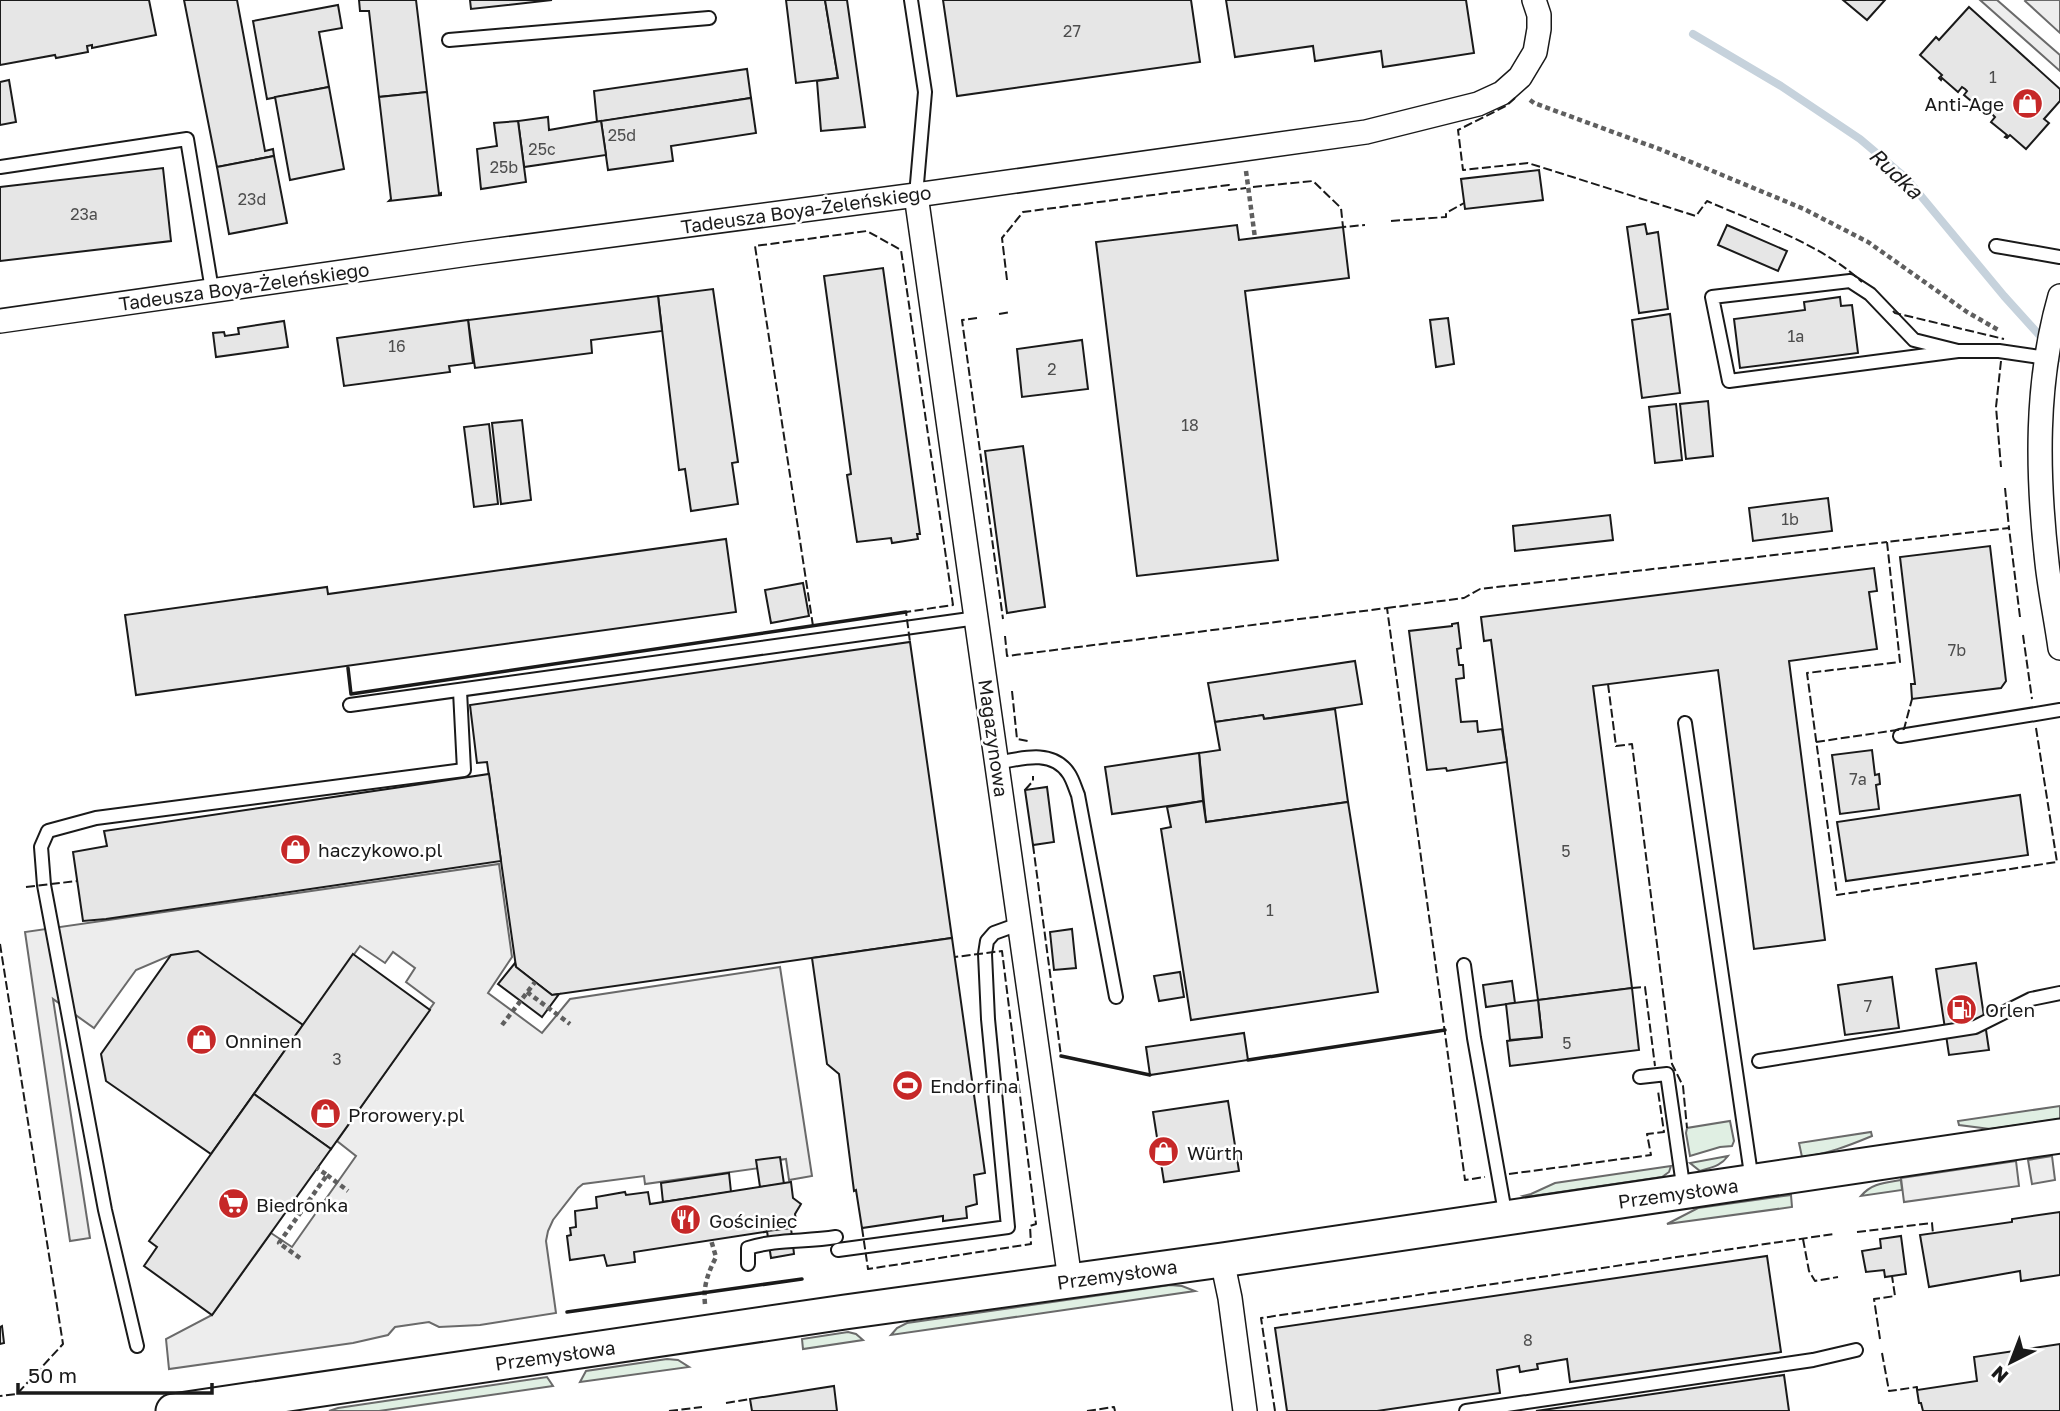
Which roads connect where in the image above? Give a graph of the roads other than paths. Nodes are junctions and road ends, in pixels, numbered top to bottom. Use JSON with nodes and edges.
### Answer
{"nodes":[{"id":1,"x":911,"y":0,"type":"edge"},
{"id":2,"x":1534,"y":0,"type":"edge"},
{"id":3,"x":709,"y":18,"type":"dead end"},
{"id":4,"x":449,"y":40,"type":"dead end"},
{"id":5,"x":0,"y":167,"type":"edge"},
{"id":6,"x":916,"y":195,"type":"junction"},
{"id":7,"x":1996,"y":246,"type":"dead end"},
{"id":8,"x":2060,"y":257,"type":"edge"},
{"id":9,"x":212,"y":290,"type":"junction"},
{"id":10,"x":2060,"y":296,"type":"edge"},
{"id":11,"x":0,"y":321,"type":"edge"},
{"id":12,"x":1958,"y":351,"type":"junction"},
{"id":13,"x":2046,"y":367,"type":"junction"},
{"id":14,"x":977,"y":618,"type":"junction"},
{"id":15,"x":2059,"y":639,"type":"edge"},
{"id":16,"x":460,"y":691,"type":"junction"},
{"id":17,"x":350,"y":705,"type":"dead end"},
{"id":18,"x":2060,"y":710,"type":"edge"},
{"id":19,"x":1685,"y":723,"type":"dead end"},
{"id":20,"x":1900,"y":736,"type":"dead end"},
{"id":21,"x":997,"y":763,"type":"junction"},
{"id":22,"x":1019,"y":924,"type":"junction"},
{"id":23,"x":1464,"y":965,"type":"dead end"},
{"id":24,"x":2060,"y":993,"type":"edge"},
{"id":25,"x":1116,"y":997,"type":"dead end"},
{"id":26,"x":1759,"y":1060,"type":"dead end"},
{"id":27,"x":1640,"y":1077,"type":"dead end"},
{"id":28,"x":2060,"y":1136,"type":"edge"},
{"id":29,"x":1752,"y":1182,"type":"junction"},
{"id":30,"x":1684,"y":1192,"type":"junction"},
{"id":31,"x":1506,"y":1218,"type":"junction"},
{"id":32,"x":1222,"y":1260,"type":"junction"},
{"id":33,"x":748,"y":1264,"type":"dead end"},
{"id":34,"x":1070,"y":1280,"type":"junction"},
{"id":35,"x":137,"y":1346,"type":"dead end"},
{"id":36,"x":1856,"y":1350,"type":"dead end"},
{"id":37,"x":265,"y":1404,"type":"edge"},
{"id":38,"x":173,"y":1411,"type":"edge"},
{"id":39,"x":1245,"y":1411,"type":"edge"},
{"id":40,"x":1466,"y":1411,"type":"edge"}],
"edges":[{"from":1,"to":6,"type":"lane"},
{"from":2,"to":6,"type":"street","name":"Tadeusza Boya-Żeleńskiego"},
{"from":3,"to":4,"type":"lane"},
{"from":5,"to":9,"type":"lane"},
{"from":6,"to":9,"type":"street","name":"Tadeusza Boya-Żeleńskiego"},
{"from":6,"to":14,"type":"street","name":"Magazynowa"},
{"from":7,"to":8,"type":"lane"},
{"from":9,"to":11,"type":"street","name":"Tadeusza Boya-Żeleńskiego"},
{"from":10,"to":13,"type":"street"},
{"from":12,"to":12,"type":"lane"},
{"from":12,"to":13,"type":"lane"},
{"from":13,"to":15,"type":"street"},
{"from":14,"to":16,"type":"lane"},
{"from":14,"to":21,"type":"street","name":"Magazynowa"},
{"from":16,"to":17,"type":"lane"},
{"from":16,"to":35,"type":"lane"},
{"from":18,"to":20,"type":"lane"},
{"from":19,"to":29,"type":"lane"},
{"from":21,"to":22,"type":"street","name":"Magazynowa"},
{"from":21,"to":25,"type":"lane"},
{"from":22,"to":33,"type":"lane"},
{"from":22,"to":34,"type":"street","name":"Magazynowa"},
{"from":23,"to":31,"type":"lane"},
{"from":24,"to":26,"type":"lane"},
{"from":27,"to":30,"type":"lane"},
{"from":28,"to":29,"type":"street","name":"Przemysłowa"},
{"from":29,"to":30,"type":"street","name":"Przemysłowa"},
{"from":30,"to":31,"type":"street","name":"Przemysłowa"},
{"from":31,"to":32,"type":"street","name":"Przemysłowa"},
{"from":32,"to":34,"type":"street","name":"Przemysłowa"},
{"from":32,"to":39,"type":"street"},
{"from":34,"to":37,"type":"street","name":"Przemysłowa"},
{"from":36,"to":40,"type":"lane"},
{"from":37,"to":38,"type":"street","name":"Przemysłowa"}]}
